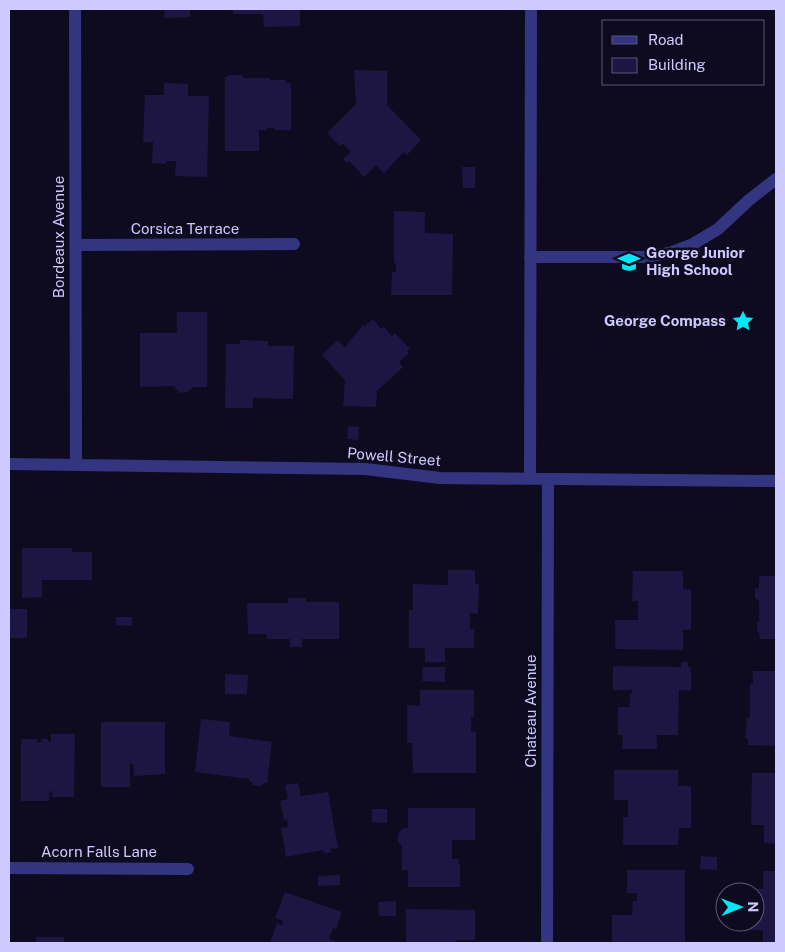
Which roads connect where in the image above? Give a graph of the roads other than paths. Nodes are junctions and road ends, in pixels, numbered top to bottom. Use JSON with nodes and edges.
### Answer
{"nodes":[{"id":1,"x":75,"y":9,"type":"edge"},
{"id":2,"x":532,"y":9,"type":"edge"},
{"id":3,"x":776,"y":179,"type":"edge"},
{"id":4,"x":294,"y":244,"type":"dead end"},
{"id":5,"x":76,"y":245,"type":"junction"},
{"id":6,"x":530,"y":257,"type":"junction"},
{"id":7,"x":9,"y":464,"type":"edge"},
{"id":8,"x":76,"y":464,"type":"junction"},
{"id":9,"x":530,"y":479,"type":"junction"},
{"id":10,"x":548,"y":480,"type":"junction"},
{"id":11,"x":776,"y":481,"type":"edge"},
{"id":12,"x":9,"y":868,"type":"edge"},
{"id":13,"x":188,"y":869,"type":"dead end"},
{"id":14,"x":547,"y":943,"type":"edge"}],
"edges":[{"from":1,"to":5,"type":"street","name":"Bordeaux Avenue"},
{"from":2,"to":6,"type":"street"},
{"from":3,"to":6,"type":"street"},
{"from":4,"to":5,"type":"street","name":"Corsica Terrace"},
{"from":5,"to":8,"type":"street","name":"Bordeaux Avenue"},
{"from":6,"to":9,"type":"street"},
{"from":7,"to":8,"type":"street","name":"Powell Street"},
{"from":8,"to":9,"type":"street","name":"Powell Street"},
{"from":9,"to":10,"type":"street","name":"Powell Street"},
{"from":10,"to":11,"type":"street","name":"Powell Street"},
{"from":10,"to":14,"type":"street","name":"Chateau Avenue"},
{"from":12,"to":13,"type":"street","name":"Acorn Falls Lane"}]}
